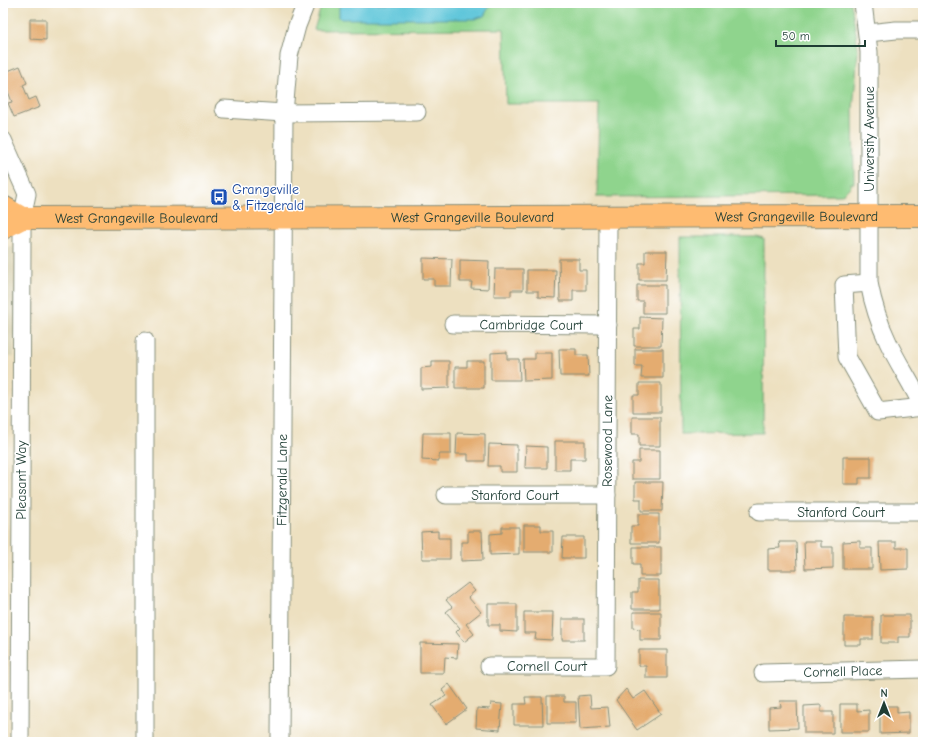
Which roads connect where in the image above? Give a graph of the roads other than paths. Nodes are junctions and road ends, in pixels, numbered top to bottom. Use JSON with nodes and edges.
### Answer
{"nodes":[{"id":1,"x":306,"y":3,"type":"edge"},
{"id":2,"x":863,"y":3,"type":"edge"},
{"id":3,"x":923,"y":30,"type":"edge"},
{"id":4,"x":868,"y":33,"type":"junction"},
{"id":5,"x":224,"y":109,"type":"dead end"},
{"id":6,"x":284,"y":112,"type":"junction"},
{"id":7,"x":417,"y":112,"type":"dead end"},
{"id":8,"x":3,"y":140,"type":"edge"},
{"id":9,"x":3,"y":207,"type":"edge"},
{"id":10,"x":870,"y":216,"type":"junction"},
{"id":11,"x":923,"y":216,"type":"edge"},
{"id":12,"x":608,"y":217,"type":"junction"},
{"id":13,"x":22,"y":218,"type":"junction"},
{"id":14,"x":284,"y":218,"type":"junction"},
{"id":15,"x":3,"y":228,"type":"edge"},
{"id":16,"x":869,"y":283,"type":"junction"},
{"id":17,"x":453,"y":324,"type":"dead end"},
{"id":18,"x":608,"y":325,"type":"junction"},
{"id":19,"x":145,"y":341,"type":"dead end"},
{"id":20,"x":923,"y":407,"type":"edge"},
{"id":21,"x":607,"y":494,"type":"junction"},
{"id":22,"x":446,"y":495,"type":"dead end"},
{"id":23,"x":759,"y":512,"type":"dead end"},
{"id":24,"x":923,"y":512,"type":"edge"},
{"id":25,"x":489,"y":666,"type":"dead end"},
{"id":26,"x":606,"y":666,"type":"joint"},
{"id":27,"x":923,"y":669,"type":"edge"},
{"id":28,"x":762,"y":672,"type":"dead end"},
{"id":29,"x":20,"y":742,"type":"edge"},
{"id":30,"x":145,"y":742,"type":"edge"},
{"id":31,"x":280,"y":742,"type":"edge"}],
"edges":[{"from":1,"to":6,"type":"street","name":"Fitzgerald Lane"},
{"from":2,"to":4,"type":"street","name":"University Avenue"},
{"from":3,"to":4,"type":"street"},
{"from":4,"to":10,"type":"street","name":"University Avenue"},
{"from":5,"to":6,"type":"street"},
{"from":6,"to":7,"type":"street"},
{"from":6,"to":14,"type":"street","name":"Fitzgerald Lane"},
{"from":8,"to":13,"type":"street","name":"Pleasant Way"},
{"from":9,"to":13,"type":"main road"},
{"from":10,"to":11,"type":"main road","name":"West Grangeville Boulevard"},
{"from":10,"to":12,"type":"main road","name":"West Grangeville Boulevard"},
{"from":10,"to":16,"type":"street","name":"University Avenue"},
{"from":12,"to":14,"type":"main road","name":"West Grangeville Boulevard"},
{"from":12,"to":18,"type":"street","name":"Rosewood Lane"},
{"from":13,"to":14,"type":"main road","name":"West Grangeville Boulevard"},
{"from":13,"to":15,"type":"main road","name":"West Grangeville Boulevard"},
{"from":13,"to":29,"type":"street","name":"Pleasant Way"},
{"from":14,"to":31,"type":"street","name":"Fitzgerald Lane"},
{"from":16,"to":20,"type":"street","name":"University Avenue"},
{"from":16,"to":20,"type":"street"},
{"from":17,"to":18,"type":"street","name":"Cambridge Court"},
{"from":18,"to":21,"type":"street","name":"Rosewood Lane"},
{"from":19,"to":30,"type":"street"},
{"from":21,"to":22,"type":"street","name":"Stanford Court"},
{"from":21,"to":26,"type":"street","name":"Rosewood Lane"},
{"from":23,"to":24,"type":"street","name":"Stanford Court"},
{"from":25,"to":26,"type":"street","name":"Cornell Court"},
{"from":27,"to":28,"type":"street","name":"Cornell Place"}]}
